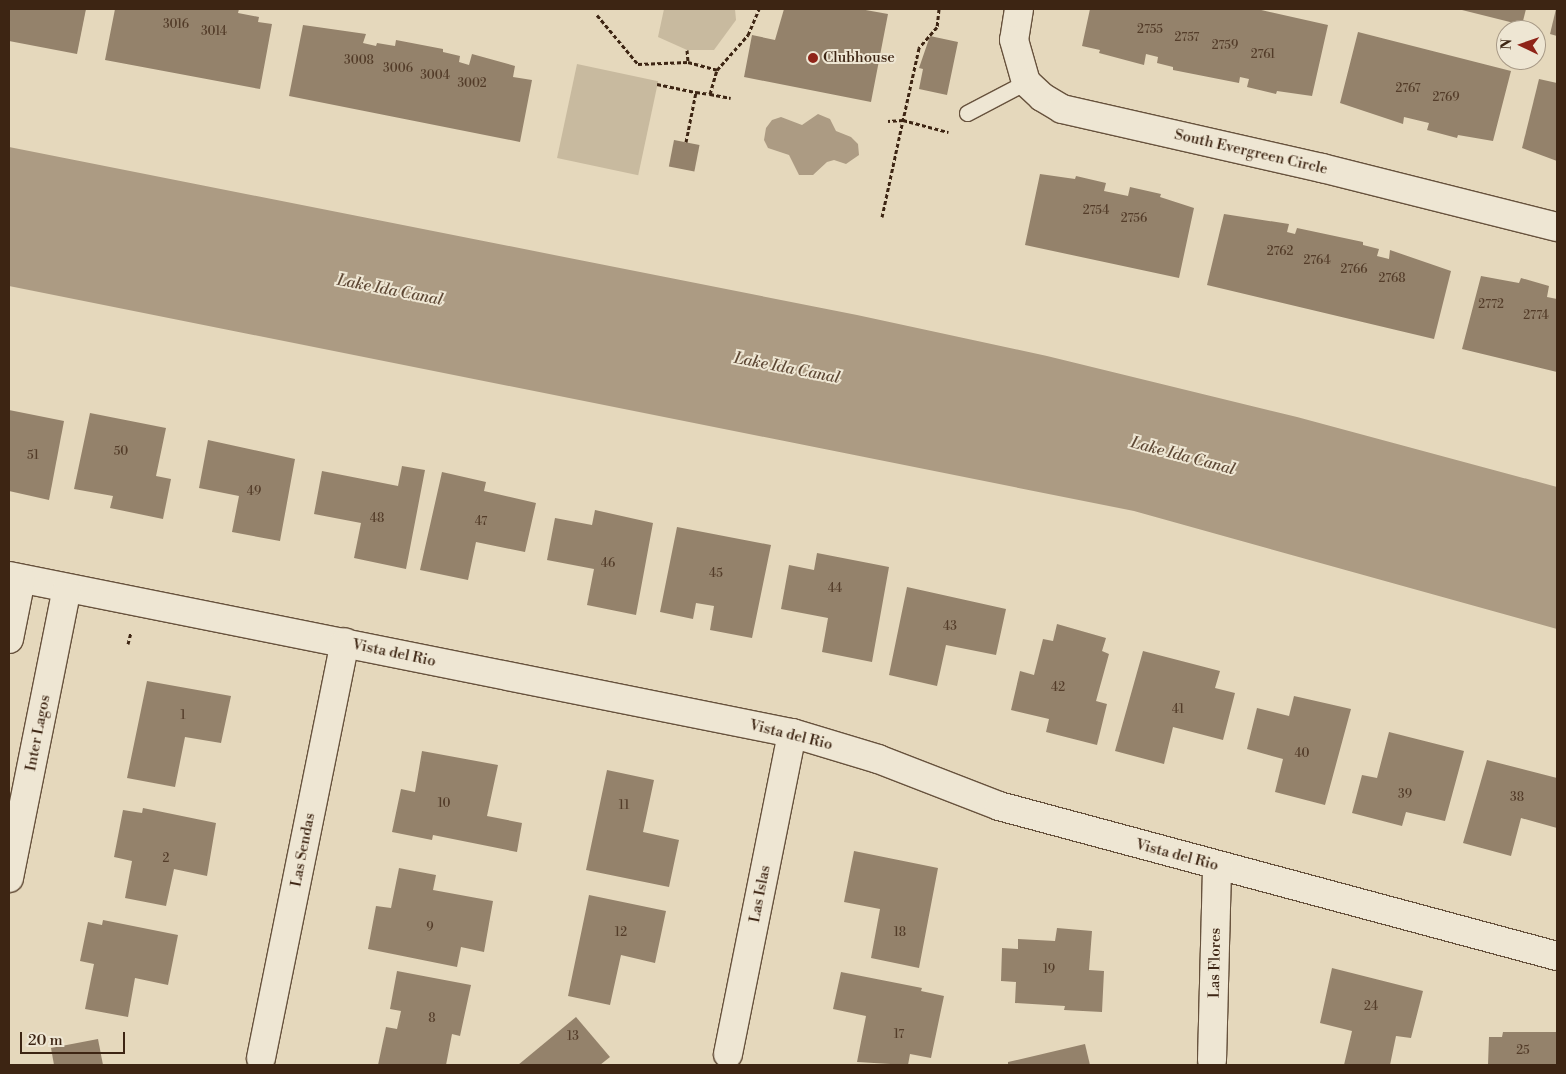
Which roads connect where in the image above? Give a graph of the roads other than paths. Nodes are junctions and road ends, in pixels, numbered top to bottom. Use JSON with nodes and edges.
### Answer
{"nodes":[{"id":1,"x":1019,"y":9,"type":"edge"},
{"id":2,"x":1026,"y":82,"type":"junction"},
{"id":3,"x":967,"y":113,"type":"dead end"},
{"id":4,"x":1557,"y":228,"type":"edge"},
{"id":5,"x":15,"y":578,"type":"edge"},
{"id":6,"x":67,"y":588,"type":"junction"},
{"id":7,"x":9,"y":639,"type":"edge"},
{"id":8,"x":345,"y":642,"type":"junction"},
{"id":9,"x":792,"y":733,"type":"junction"},
{"id":10,"x":1217,"y":866,"type":"junction"},
{"id":11,"x":9,"y":878,"type":"edge"},
{"id":12,"x":1557,"y":956,"type":"edge"},
{"id":13,"x":728,"y":1054,"type":"dead end"},
{"id":14,"x":261,"y":1058,"type":"dead end"},
{"id":15,"x":1212,"y":1060,"type":"dead end"}],
"edges":[{"from":1,"to":2,"type":"street"},
{"from":2,"to":3,"type":"lane"},
{"from":2,"to":4,"type":"street","name":"South Evergreen Circle"},
{"from":5,"to":6,"type":"street","name":"Vista del Rio"},
{"from":5,"to":7,"type":"street"},
{"from":6,"to":8,"type":"street","name":"Vista del Rio"},
{"from":6,"to":11,"type":"street","name":"Inter Lagos"},
{"from":8,"to":9,"type":"street","name":"Vista del Rio"},
{"from":8,"to":14,"type":"street","name":"Las Sendas"},
{"from":9,"to":10,"type":"street","name":"Vista del Rio"},
{"from":9,"to":13,"type":"street","name":"Las Islas"},
{"from":10,"to":12,"type":"street","name":"Vista del Rio"},
{"from":10,"to":15,"type":"street","name":"Las Flores"}]}
